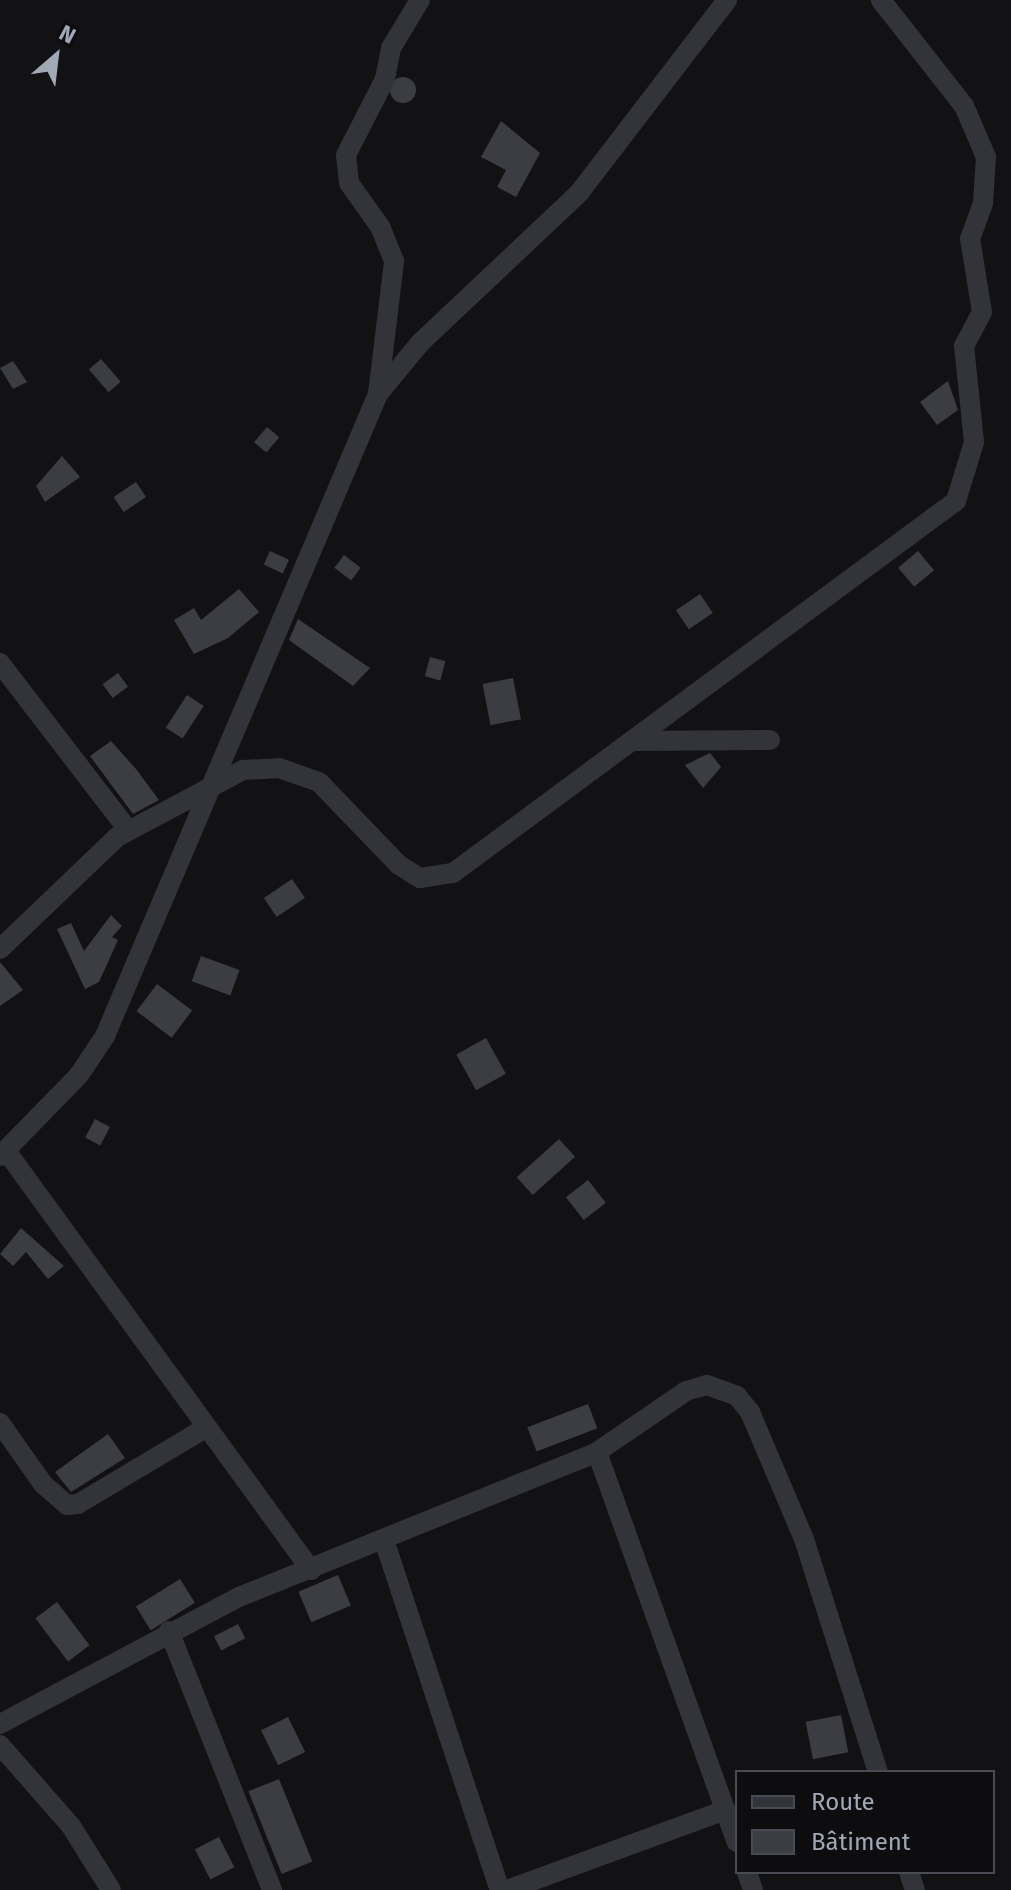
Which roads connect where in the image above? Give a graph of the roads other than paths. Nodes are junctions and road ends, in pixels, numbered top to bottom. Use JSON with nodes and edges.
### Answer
{"nodes":[{"id":1,"x":420,"y":0,"type":"edge"},
{"id":2,"x":727,"y":0,"type":"edge"},
{"id":3,"x":881,"y":0,"type":"edge"},
{"id":4,"x":378,"y":394,"type":"junction"},
{"id":5,"x":0,"y":663,"type":"edge"},
{"id":6,"x":770,"y":740,"type":"dead end"},
{"id":7,"x":635,"y":741,"type":"junction"},
{"id":8,"x":215,"y":783,"type":"junction"},
{"id":9,"x":128,"y":830,"type":"junction"},
{"id":10,"x":0,"y":949,"type":"edge"},
{"id":11,"x":4,"y":1154,"type":"edge"},
{"id":12,"x":207,"y":1427,"type":"junction"},
{"id":13,"x":3,"y":1438,"type":"edge"},
{"id":14,"x":597,"y":1452,"type":"junction"},
{"id":15,"x":385,"y":1543,"type":"junction"},
{"id":16,"x":311,"y":1570,"type":"junction"},
{"id":17,"x":169,"y":1631,"type":"junction"},
{"id":18,"x":0,"y":1724,"type":"edge"},
{"id":19,"x":0,"y":1745,"type":"edge"},
{"id":20,"x":877,"y":1770,"type":"edge"},
{"id":21,"x":726,"y":1810,"type":"junction"},
{"id":22,"x":735,"y":1836,"type":"edge"},
{"id":23,"x":111,"y":1890,"type":"edge"},
{"id":24,"x":272,"y":1890,"type":"edge"},
{"id":25,"x":500,"y":1890,"type":"edge"},
{"id":26,"x":507,"y":1890,"type":"edge"}],
"edges":[{"from":1,"to":4,"type":"street"},
{"from":2,"to":4,"type":"street"},
{"from":3,"to":7,"type":"street"},
{"from":4,"to":8,"type":"street"},
{"from":5,"to":9,"type":"street"},
{"from":6,"to":7,"type":"street"},
{"from":7,"to":8,"type":"street"},
{"from":8,"to":9,"type":"street"},
{"from":8,"to":11,"type":"street"},
{"from":9,"to":10,"type":"street"},
{"from":11,"to":12,"type":"street"},
{"from":12,"to":13,"type":"street"},
{"from":12,"to":16,"type":"street"},
{"from":14,"to":15,"type":"street"},
{"from":14,"to":20,"type":"street"},
{"from":14,"to":21,"type":"street"},
{"from":15,"to":16,"type":"street"},
{"from":15,"to":25,"type":"street"},
{"from":16,"to":17,"type":"street"},
{"from":17,"to":18,"type":"street"},
{"from":17,"to":24,"type":"street"},
{"from":19,"to":23,"type":"street"},
{"from":21,"to":22,"type":"street"},
{"from":21,"to":26,"type":"street"}]}
